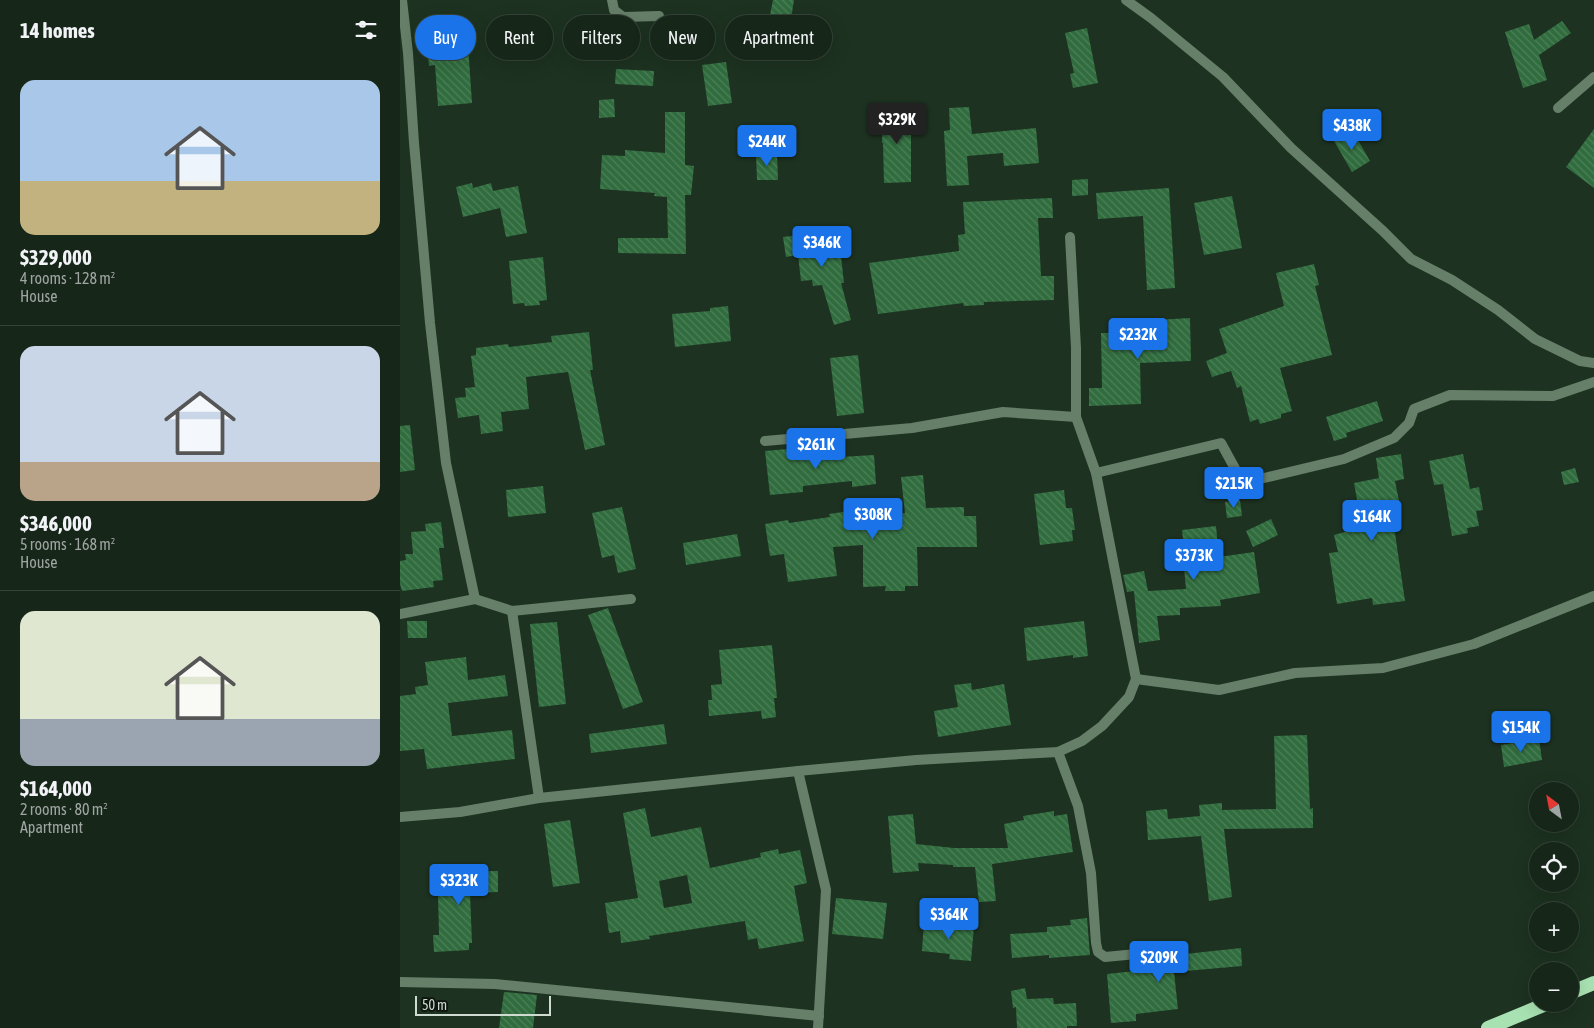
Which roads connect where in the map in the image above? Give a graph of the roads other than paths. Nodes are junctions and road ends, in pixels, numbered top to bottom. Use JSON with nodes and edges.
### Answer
{"nodes":[{"id":1,"x":402,"y":0,"type":"edge"},
{"id":2,"x":612,"y":0,"type":"edge"},
{"id":3,"x":1126,"y":0,"type":"edge"},
{"id":4,"x":650,"y":16,"type":"edge"},
{"id":5,"x":1594,"y":77,"type":"edge"},
{"id":6,"x":1558,"y":108,"type":"dead end"},
{"id":7,"x":1070,"y":237,"type":"dead end"},
{"id":8,"x":1594,"y":363,"type":"edge"},
{"id":9,"x":1594,"y":382,"type":"edge"},
{"id":10,"x":1076,"y":416,"type":"junction"},
{"id":11,"x":765,"y":441,"type":"dead end"},
{"id":12,"x":1096,"y":473,"type":"junction"},
{"id":13,"x":1594,"y":596,"type":"edge"},
{"id":14,"x":475,"y":599,"type":"junction"},
{"id":15,"x":632,"y":599,"type":"dead end"},
{"id":16,"x":512,"y":611,"type":"junction"},
{"id":17,"x":400,"y":614,"type":"edge"},
{"id":18,"x":1136,"y":679,"type":"junction"},
{"id":19,"x":1058,"y":752,"type":"junction"},
{"id":20,"x":798,"y":771,"type":"junction"},
{"id":21,"x":539,"y":798,"type":"junction"},
{"id":22,"x":400,"y":817,"type":"edge"},
{"id":23,"x":1178,"y":950,"type":"dead end"},
{"id":24,"x":400,"y":982,"type":"edge"},
{"id":25,"x":1594,"y":983,"type":"edge"},
{"id":26,"x":1579,"y":990,"type":"edge"},
{"id":27,"x":1529,"y":1011,"type":"edge"},
{"id":28,"x":819,"y":1016,"type":"junction"},
{"id":29,"x":818,"y":1028,"type":"edge"},
{"id":30,"x":1488,"y":1028,"type":"edge"}],
"edges":[{"from":1,"to":14,"type":"street"},
{"from":2,"to":4,"type":"street"},
{"from":3,"to":8,"type":"street"},
{"from":5,"to":6,"type":"street"},
{"from":7,"to":10,"type":"street"},
{"from":9,"to":12,"type":"street"},
{"from":10,"to":11,"type":"street"},
{"from":10,"to":12,"type":"street"},
{"from":12,"to":18,"type":"street"},
{"from":13,"to":18,"type":"street"},
{"from":14,"to":16,"type":"street"},
{"from":14,"to":17,"type":"street"},
{"from":15,"to":16,"type":"street"},
{"from":16,"to":21,"type":"street"},
{"from":18,"to":19,"type":"street"},
{"from":19,"to":20,"type":"street"},
{"from":19,"to":23,"type":"street"},
{"from":20,"to":21,"type":"street"},
{"from":20,"to":28,"type":"street"},
{"from":21,"to":22,"type":"street"},
{"from":24,"to":28,"type":"street"},
{"from":25,"to":26,"type":"highway"},
{"from":27,"to":30,"type":"highway"},
{"from":28,"to":29,"type":"street"}]}
